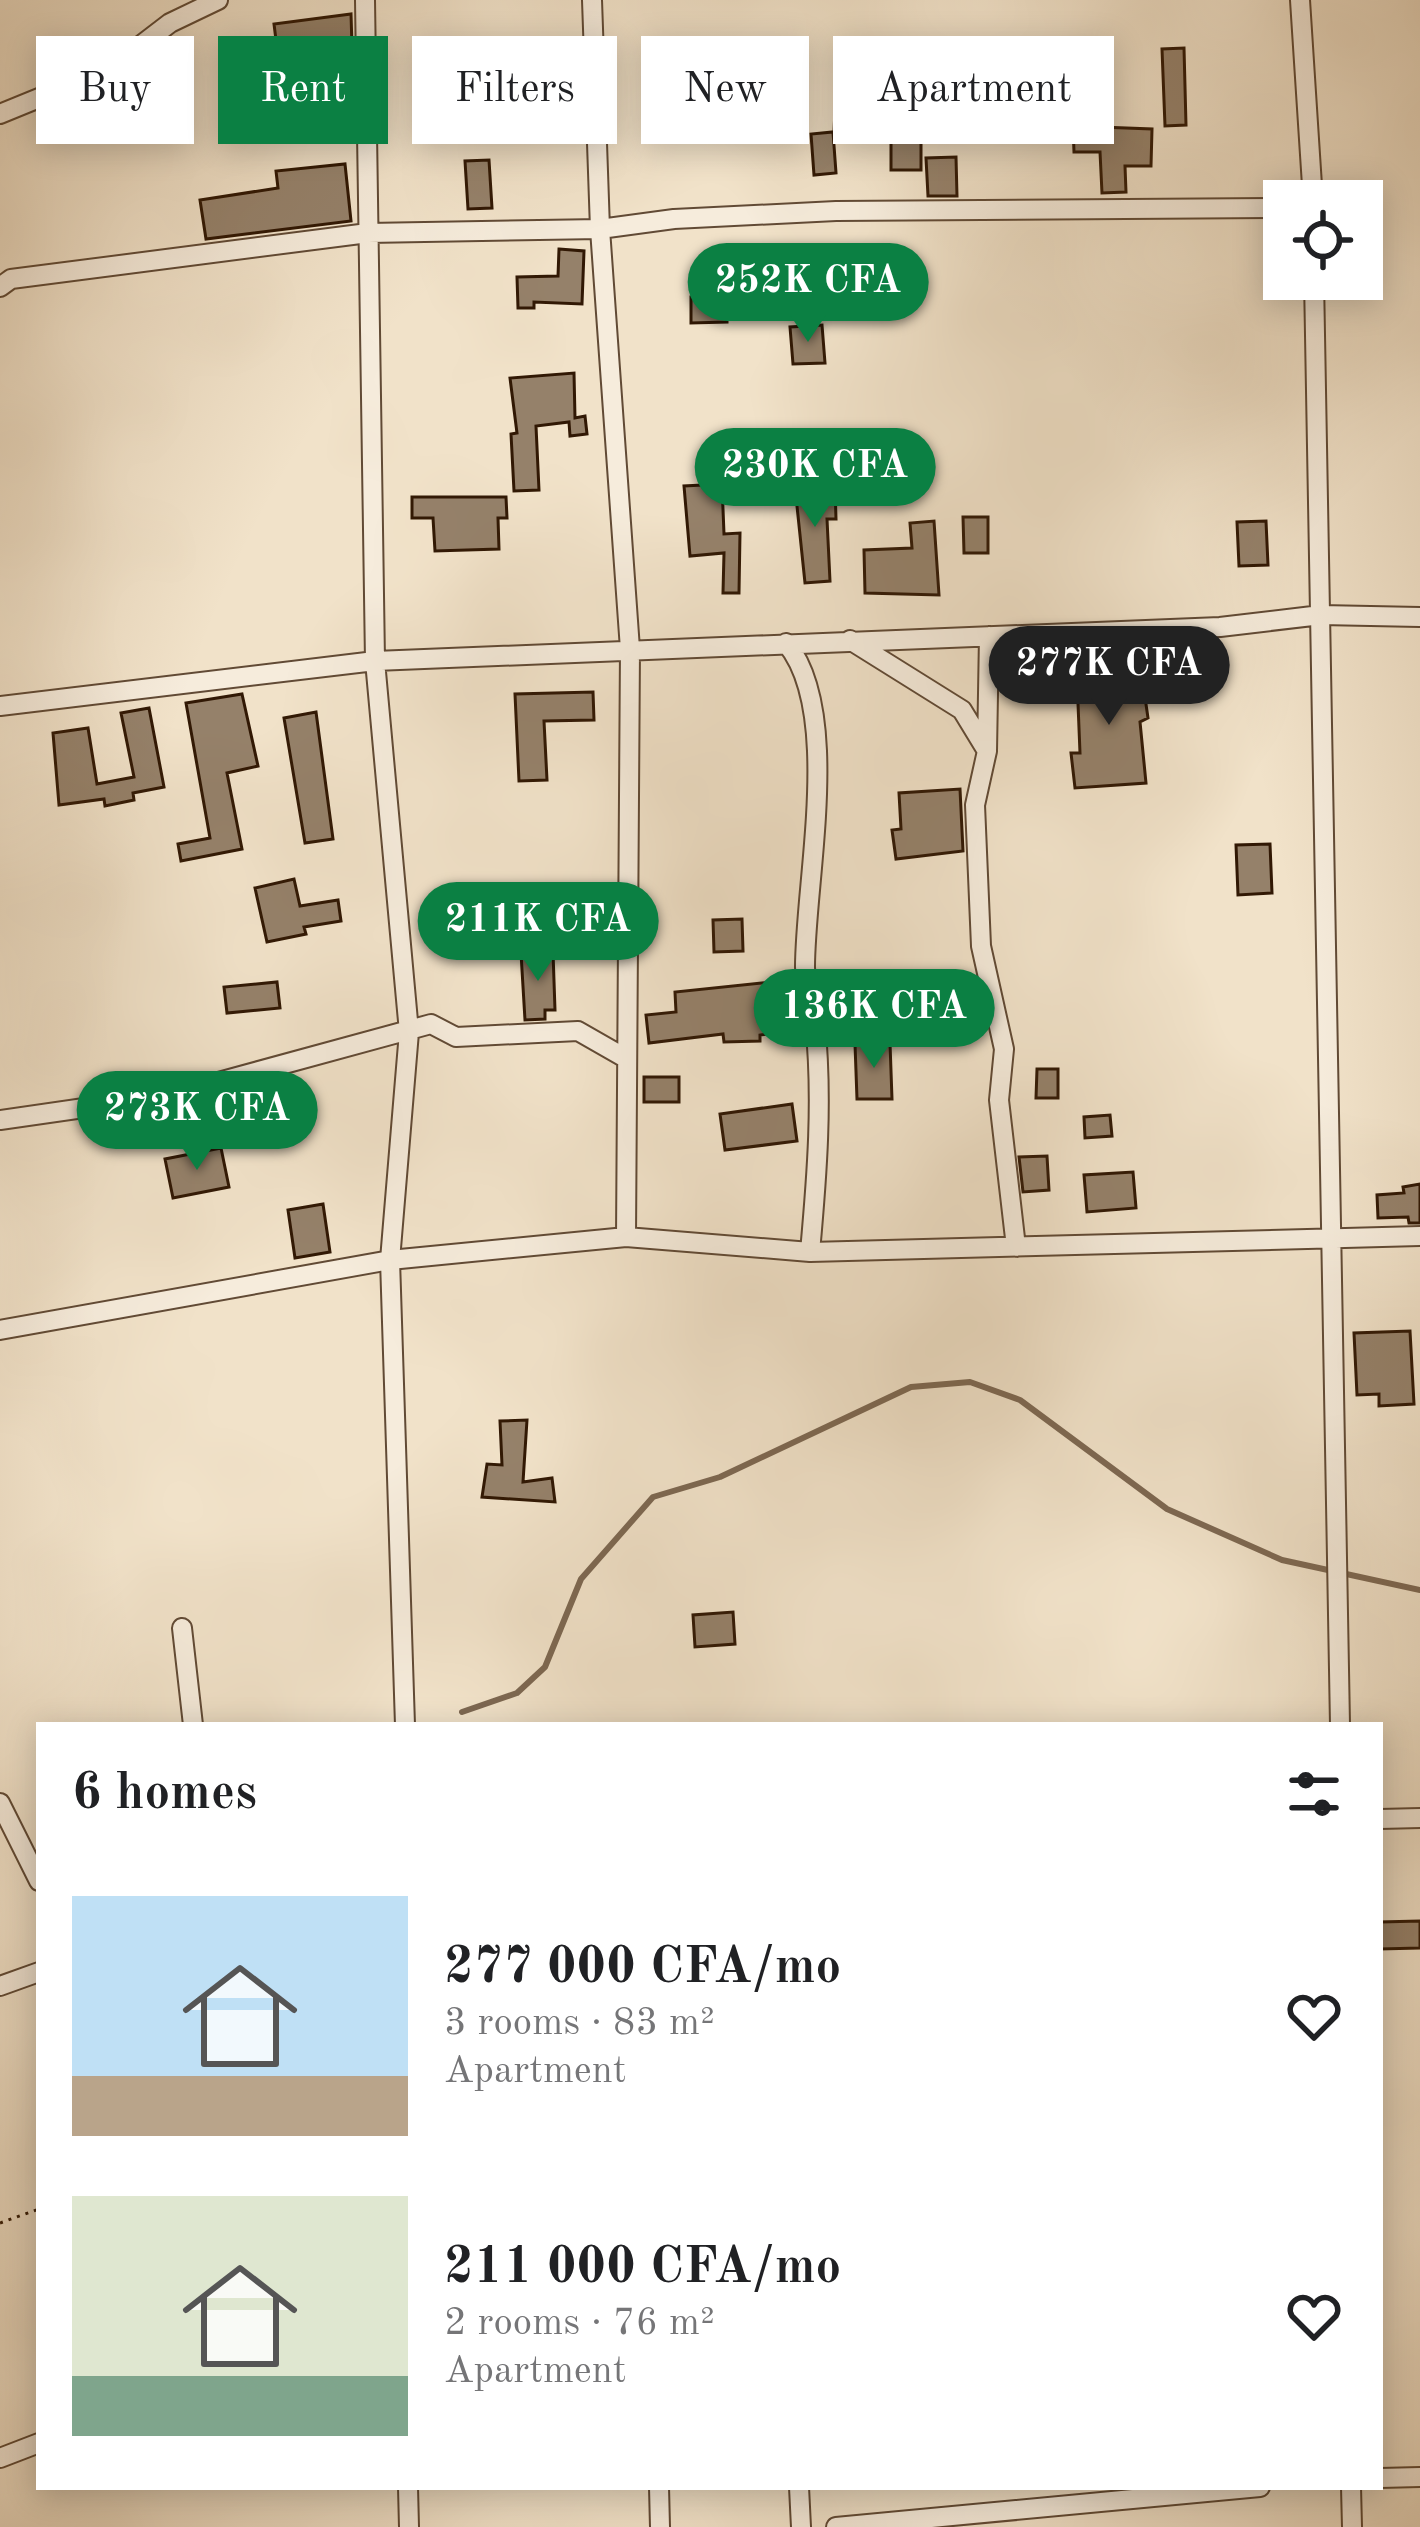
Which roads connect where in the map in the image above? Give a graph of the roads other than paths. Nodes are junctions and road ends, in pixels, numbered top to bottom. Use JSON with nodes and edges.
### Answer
{"nodes":[{"id":1,"x":218,"y":0,"type":"edge"},
{"id":2,"x":365,"y":0,"type":"edge"},
{"id":3,"x":592,"y":0,"type":"edge"},
{"id":4,"x":1300,"y":0,"type":"edge"},
{"id":5,"x":0,"y":113,"type":"edge"},
{"id":6,"x":1311,"y":180,"type":"edge"},
{"id":7,"x":1263,"y":208,"type":"edge"},
{"id":8,"x":599,"y":229,"type":"junction"},
{"id":9,"x":368,"y":233,"type":"junction"},
{"id":10,"x":0,"y":287,"type":"edge"},
{"id":11,"x":1315,"y":300,"type":"edge"},
{"id":12,"x":1321,"y":615,"type":"junction"},
{"id":13,"x":1420,"y":617,"type":"edge"},
{"id":14,"x":989,"y":635,"type":"junction"},
{"id":15,"x":850,"y":640,"type":"junction"},
{"id":16,"x":786,"y":643,"type":"junction"},
{"id":17,"x":630,"y":649,"type":"junction"},
{"id":18,"x":376,"y":661,"type":"junction"},
{"id":19,"x":0,"y":706,"type":"edge"},
{"id":20,"x":987,"y":751,"type":"junction"},
{"id":21,"x":409,"y":1032,"type":"junction"},
{"id":22,"x":627,"y":1059,"type":"junction"},
{"id":23,"x":0,"y":1120,"type":"edge"},
{"id":24,"x":1420,"y":1235,"type":"edge"},
{"id":25,"x":626,"y":1237,"type":"junction"},
{"id":26,"x":1335,"y":1240,"type":"junction"},
{"id":27,"x":1016,"y":1247,"type":"junction"},
{"id":28,"x":810,"y":1252,"type":"junction"},
{"id":29,"x":390,"y":1261,"type":"junction"},
{"id":30,"x":0,"y":1330,"type":"edge"},
{"id":31,"x":182,"y":1628,"type":"dead end"},
{"id":32,"x":193,"y":1722,"type":"edge"},
{"id":33,"x":405,"y":1722,"type":"edge"},
{"id":34,"x":1340,"y":1722,"type":"edge"},
{"id":35,"x":0,"y":1803,"type":"edge"},
{"id":36,"x":1420,"y":1818,"type":"edge"},
{"id":37,"x":1383,"y":1819,"type":"edge"},
{"id":38,"x":36,"y":1875,"type":"edge"},
{"id":39,"x":36,"y":1973,"type":"edge"},
{"id":40,"x":0,"y":1987,"type":"edge"},
{"id":41,"x":36,"y":2444,"type":"edge"},
{"id":42,"x":0,"y":2458,"type":"edge"},
{"id":43,"x":1420,"y":2477,"type":"edge"},
{"id":44,"x":1383,"y":2478,"type":"edge"},
{"id":45,"x":408,"y":2490,"type":"edge"},
{"id":46,"x":659,"y":2490,"type":"edge"},
{"id":47,"x":800,"y":2490,"type":"edge"},
{"id":48,"x":1228,"y":2490,"type":"edge"},
{"id":49,"x":1351,"y":2490,"type":"edge"},
{"id":50,"x":409,"y":2527,"type":"edge"},
{"id":51,"x":660,"y":2527,"type":"edge"},
{"id":52,"x":801,"y":2527,"type":"edge"},
{"id":53,"x":836,"y":2527,"type":"edge"},
{"id":54,"x":1352,"y":2527,"type":"edge"}],
"edges":[{"from":1,"to":5,"type":"street"},
{"from":2,"to":9,"type":"street"},
{"from":3,"to":8,"type":"street"},
{"from":4,"to":6,"type":"street"},
{"from":7,"to":8,"type":"street"},
{"from":8,"to":9,"type":"street"},
{"from":8,"to":17,"type":"street"},
{"from":9,"to":10,"type":"street"},
{"from":9,"to":18,"type":"street"},
{"from":11,"to":12,"type":"street"},
{"from":12,"to":13,"type":"street"},
{"from":12,"to":14,"type":"street"},
{"from":12,"to":26,"type":"street"},
{"from":14,"to":15,"type":"street"},
{"from":14,"to":20,"type":"street"},
{"from":15,"to":16,"type":"street"},
{"from":15,"to":20,"type":"street"},
{"from":16,"to":17,"type":"street"},
{"from":16,"to":28,"type":"street"},
{"from":17,"to":18,"type":"street"},
{"from":17,"to":22,"type":"street"},
{"from":18,"to":19,"type":"street"},
{"from":18,"to":21,"type":"street"},
{"from":20,"to":27,"type":"street"},
{"from":21,"to":22,"type":"street"},
{"from":21,"to":23,"type":"street"},
{"from":21,"to":29,"type":"street"},
{"from":22,"to":25,"type":"street"},
{"from":24,"to":26,"type":"street"},
{"from":25,"to":28,"type":"street"},
{"from":25,"to":29,"type":"street"},
{"from":26,"to":27,"type":"street"},
{"from":26,"to":34,"type":"street"},
{"from":27,"to":28,"type":"street"},
{"from":29,"to":30,"type":"street"},
{"from":29,"to":33,"type":"street"},
{"from":31,"to":32,"type":"street"},
{"from":35,"to":38,"type":"street"},
{"from":36,"to":37,"type":"street"},
{"from":39,"to":40,"type":"street"},
{"from":41,"to":42,"type":"street"},
{"from":43,"to":44,"type":"street"},
{"from":45,"to":50,"type":"street"},
{"from":46,"to":51,"type":"street"},
{"from":47,"to":52,"type":"street"},
{"from":48,"to":53,"type":"street"},
{"from":49,"to":54,"type":"street"}]}
